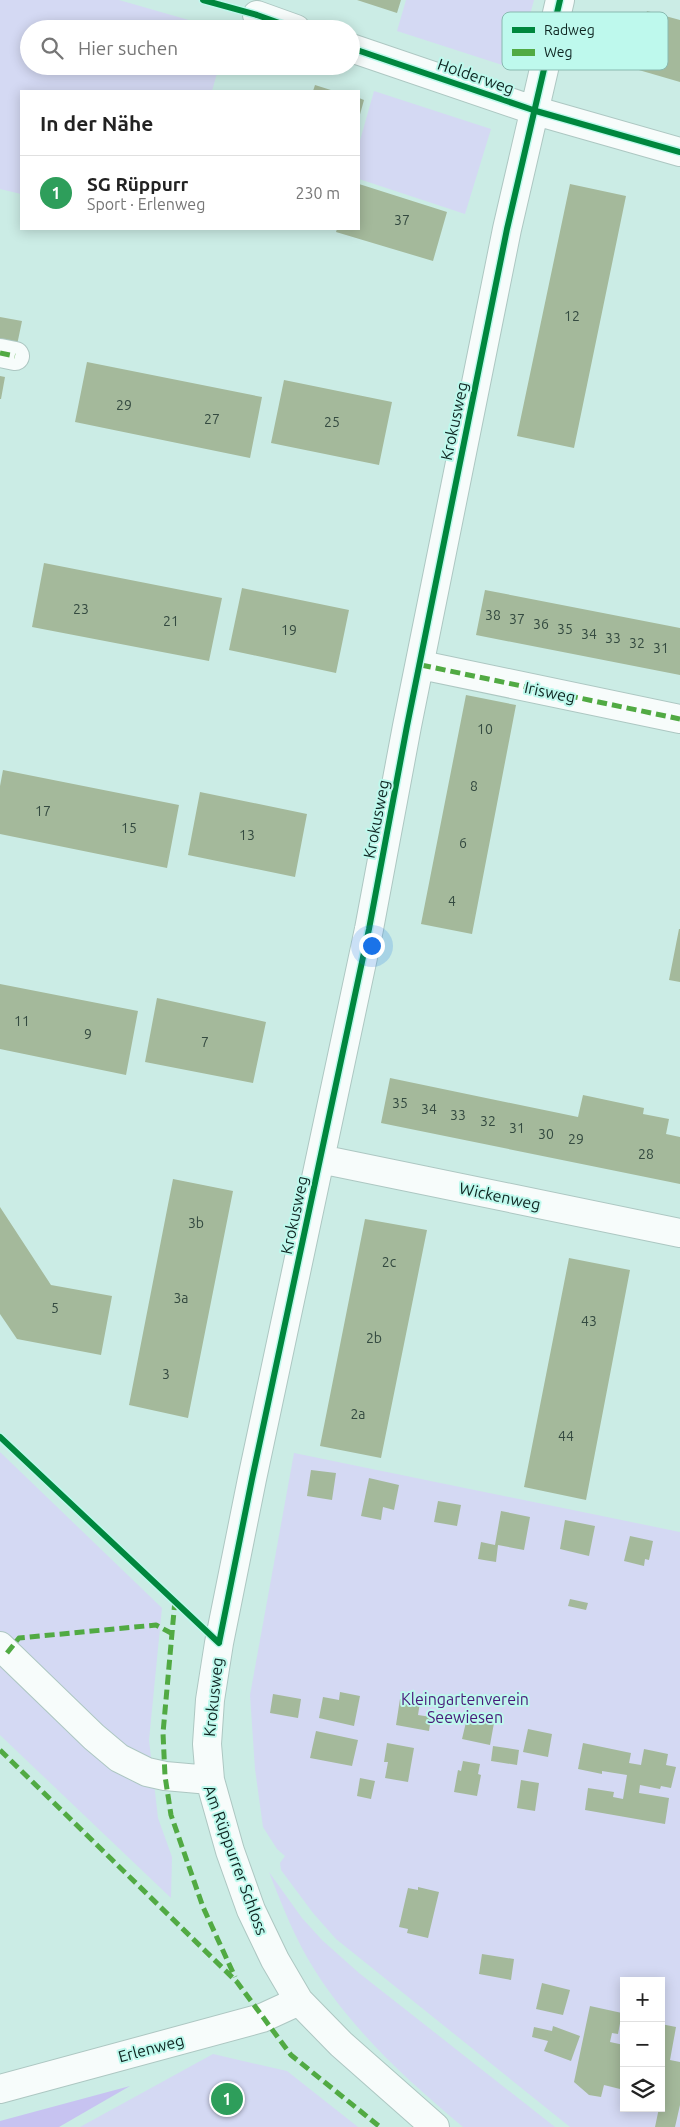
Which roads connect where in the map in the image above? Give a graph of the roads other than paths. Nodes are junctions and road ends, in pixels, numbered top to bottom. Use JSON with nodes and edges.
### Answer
{"nodes":[{"id":1,"x":257,"y":15,"type":"dead end"},
{"id":2,"x":271,"y":20,"type":"edge"},
{"id":3,"x":360,"y":51,"type":"edge"},
{"id":4,"x":545,"y":70,"type":"edge"},
{"id":5,"x":536,"y":111,"type":"junction"},
{"id":6,"x":680,"y":152,"type":"edge"},
{"id":7,"x":421,"y":665,"type":"junction"},
{"id":8,"x":680,"y":718,"type":"edge"},
{"id":9,"x":320,"y":1159,"type":"junction"},
{"id":10,"x":680,"y":1233,"type":"edge"},
{"id":11,"x":0,"y":1646,"type":"edge"},
{"id":12,"x":210,"y":1780,"type":"junction"},
{"id":13,"x":299,"y":2002,"type":"junction"},
{"id":14,"x":0,"y":2088,"type":"edge"},
{"id":15,"x":435,"y":2127,"type":"edge"}],
"edges":[{"from":1,"to":2,"type":"street"},
{"from":3,"to":5,"type":"street","name":"Holderweg"},
{"from":4,"to":5,"type":"street","name":"Krokusweg"},
{"from":5,"to":6,"type":"street","name":"Holderweg"},
{"from":5,"to":7,"type":"street","name":"Krokusweg"},
{"from":7,"to":8,"type":"street","name":"Irisweg"},
{"from":7,"to":9,"type":"street","name":"Krokusweg"},
{"from":9,"to":10,"type":"street","name":"Wickenweg"},
{"from":9,"to":12,"type":"street","name":"Krokusweg"},
{"from":11,"to":12,"type":"street","name":"Am Rüppurrer Schloss"},
{"from":12,"to":13,"type":"street","name":"Am Rüppurrer Schloss"},
{"from":13,"to":14,"type":"street","name":"Erlenweg"},
{"from":13,"to":15,"type":"street","name":"Am Rüppurrer Schloss"}]}
